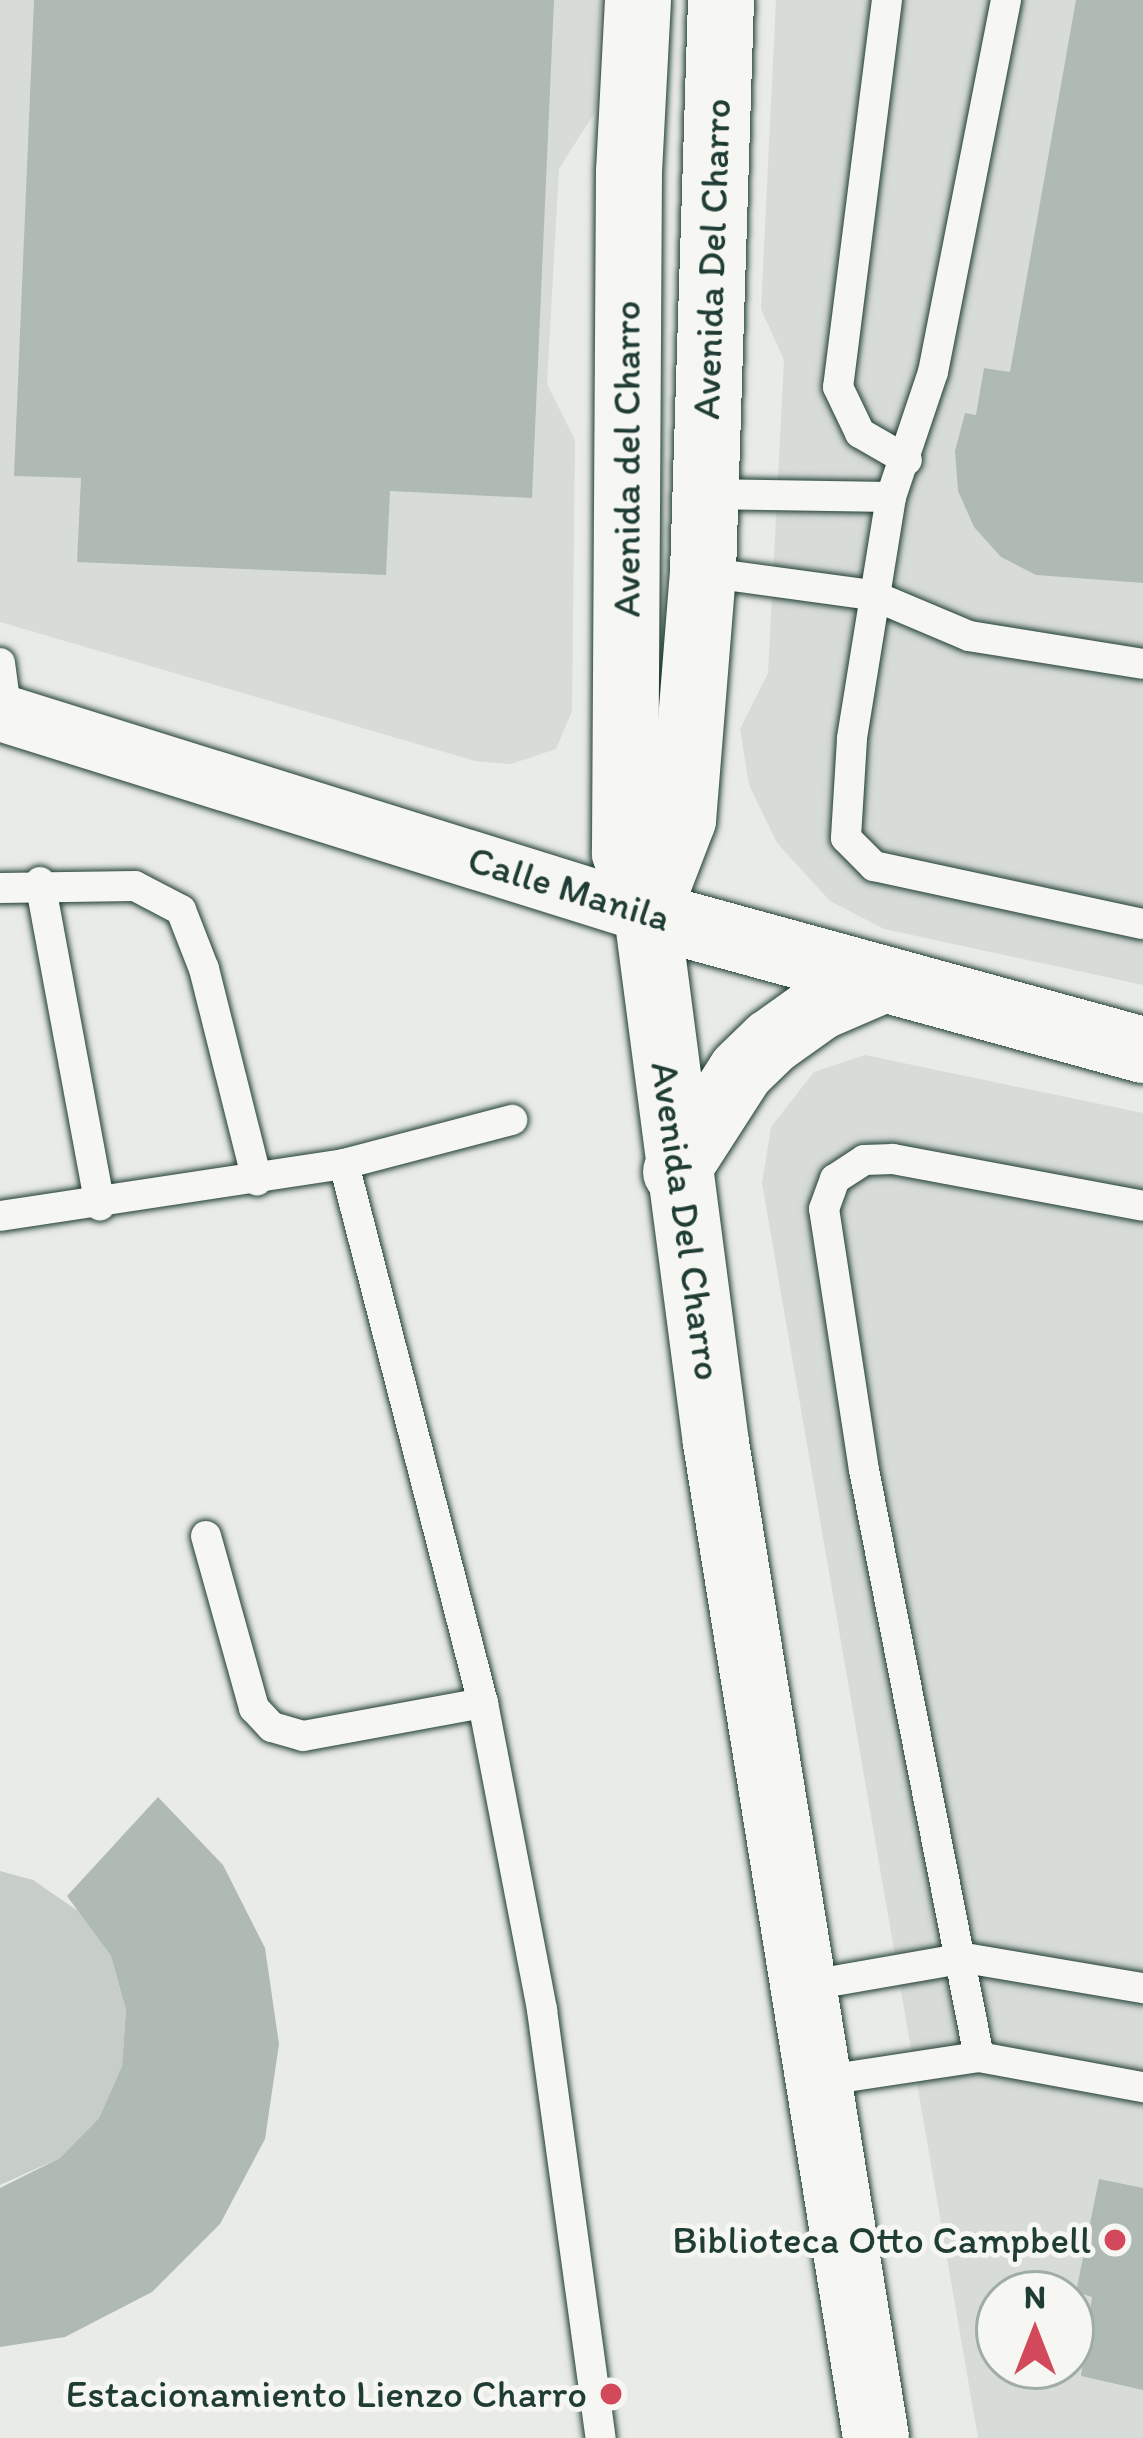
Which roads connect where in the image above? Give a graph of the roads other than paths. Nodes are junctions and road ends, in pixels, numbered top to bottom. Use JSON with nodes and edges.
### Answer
{"nodes":[{"id":1,"x":638,"y":0,"type":"edge"},
{"id":2,"x":721,"y":0,"type":"edge"},
{"id":3,"x":887,"y":0,"type":"edge"},
{"id":4,"x":1006,"y":0,"type":"edge"},
{"id":5,"x":907,"y":460,"type":"junction"},
{"id":6,"x":704,"y":494,"type":"junction"},
{"id":7,"x":891,"y":496,"type":"junction"},
{"id":8,"x":703,"y":572,"type":"junction"},
{"id":9,"x":872,"y":595,"type":"junction"},
{"id":10,"x":1143,"y":664,"type":"edge"},
{"id":11,"x":2,"y":696,"type":"edge"},
{"id":12,"x":40,"y":882,"type":"junction"},
{"id":13,"x":0,"y":888,"type":"edge"},
{"id":14,"x":647,"y":914,"type":"junction"},
{"id":15,"x":1143,"y":924,"type":"edge"},
{"id":16,"x":880,"y":981,"type":"junction"},
{"id":17,"x":1143,"y":1050,"type":"edge"},
{"id":18,"x":512,"y":1120,"type":"dead end"},
{"id":19,"x":344,"y":1164,"type":"junction"},
{"id":20,"x":676,"y":1172,"type":"junction"},
{"id":21,"x":257,"y":1180,"type":"junction"},
{"id":22,"x":100,"y":1205,"type":"junction"},
{"id":23,"x":1143,"y":1206,"type":"edge"},
{"id":24,"x":0,"y":1216,"type":"edge"},
{"id":25,"x":206,"y":1536,"type":"dead end"},
{"id":26,"x":483,"y":1703,"type":"junction"},
{"id":27,"x":965,"y":1958,"type":"junction"},
{"id":28,"x":805,"y":1986,"type":"junction"},
{"id":29,"x":1143,"y":1988,"type":"edge"},
{"id":30,"x":980,"y":2057,"type":"junction"},
{"id":31,"x":820,"y":2081,"type":"junction"},
{"id":32,"x":1143,"y":2087,"type":"edge"},
{"id":33,"x":601,"y":2438,"type":"edge"},
{"id":34,"x":876,"y":2438,"type":"edge"}],
"edges":[{"from":1,"to":14,"type":"street","name":"Avenida del Charro"},
{"from":2,"to":6,"type":"street","name":"Avenida Del Charro"},
{"from":3,"to":5,"type":"lane"},
{"from":4,"to":5,"type":"lane"},
{"from":5,"to":7,"type":"lane"},
{"from":6,"to":7,"type":"lane"},
{"from":6,"to":8,"type":"street","name":"Avenida Del Charro"},
{"from":7,"to":9,"type":"lane"},
{"from":8,"to":9,"type":"lane"},
{"from":8,"to":14,"type":"street","name":"Avenida Del Charro"},
{"from":9,"to":10,"type":"lane"},
{"from":9,"to":15,"type":"lane"},
{"from":11,"to":14,"type":"street","name":"Calle Manila"},
{"from":12,"to":13,"type":"lane"},
{"from":12,"to":21,"type":"lane"},
{"from":12,"to":22,"type":"lane"},
{"from":14,"to":16,"type":"street","name":"Calle Manila"},
{"from":14,"to":20,"type":"street","name":"Avenida Del Charro"},
{"from":16,"to":17,"type":"street","name":"Calle Manila"},
{"from":16,"to":20,"type":"street"},
{"from":18,"to":19,"type":"lane"},
{"from":19,"to":21,"type":"lane"},
{"from":19,"to":26,"type":"lane"},
{"from":20,"to":28,"type":"street","name":"Avenida Del Charro"},
{"from":21,"to":22,"type":"lane"},
{"from":22,"to":24,"type":"lane"},
{"from":23,"to":27,"type":"lane"},
{"from":25,"to":26,"type":"lane"},
{"from":26,"to":33,"type":"lane"},
{"from":27,"to":28,"type":"lane"},
{"from":27,"to":29,"type":"lane"},
{"from":27,"to":30,"type":"lane"},
{"from":28,"to":31,"type":"street","name":"Avenida Del Charro"},
{"from":30,"to":31,"type":"lane"},
{"from":30,"to":32,"type":"lane"},
{"from":31,"to":34,"type":"street","name":"Avenida Del Charro"}]}
